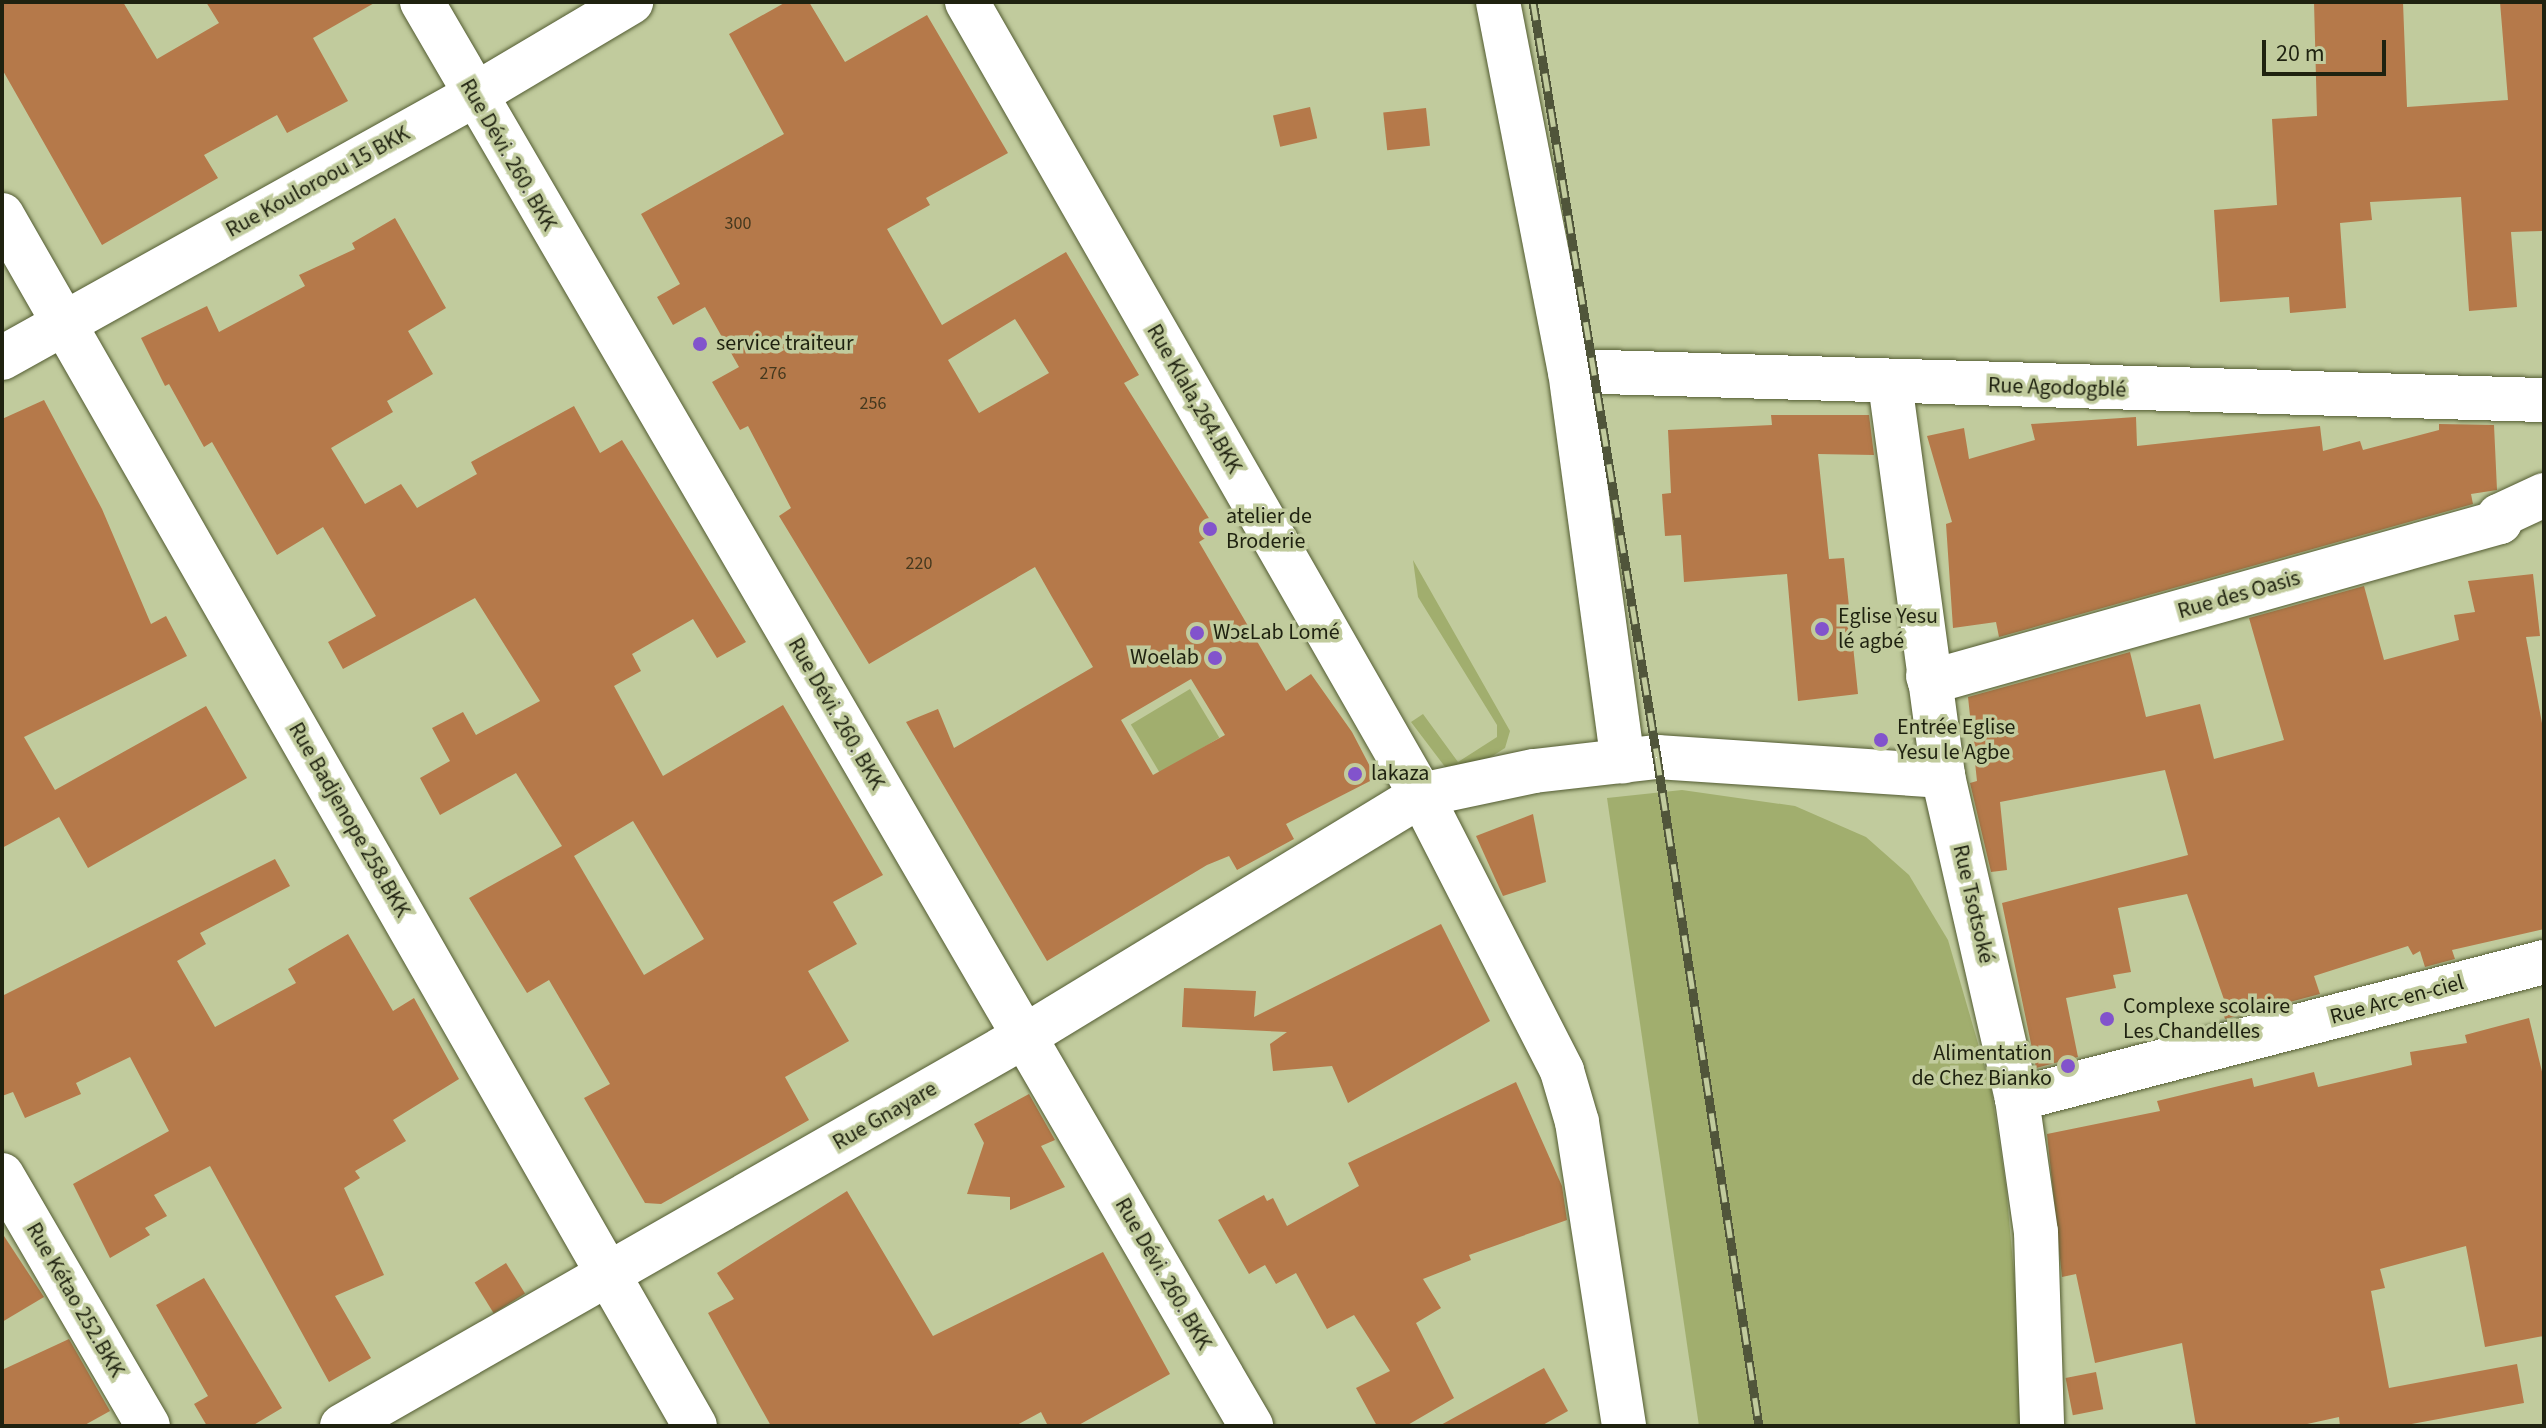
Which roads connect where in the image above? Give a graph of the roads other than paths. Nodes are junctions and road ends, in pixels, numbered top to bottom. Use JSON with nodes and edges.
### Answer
{"nodes":[{"id":1,"x":422,"y":2,"type":"edge"},
{"id":2,"x":631,"y":2,"type":"edge"},
{"id":3,"x":967,"y":2,"type":"edge"},
{"id":4,"x":1498,"y":2,"type":"edge"},
{"id":5,"x":473,"y":96,"type":"junction"},
{"id":6,"x":2,"y":215,"type":"edge"},
{"id":7,"x":64,"y":323,"type":"junction"},
{"id":8,"x":2,"y":358,"type":"edge"},
{"id":9,"x":1570,"y":371,"type":"junction"},
{"id":10,"x":1890,"y":383,"type":"junction"},
{"id":11,"x":2544,"y":400,"type":"edge"},
{"id":12,"x":2544,"y":495,"type":"edge"},
{"id":13,"x":1928,"y":676,"type":"junction"},
{"id":14,"x":1623,"y":761,"type":"junction"},
{"id":15,"x":1943,"y":776,"type":"junction"},
{"id":16,"x":1421,"y":795,"type":"junction"},
{"id":17,"x":2544,"y":962,"type":"edge"},
{"id":18,"x":1025,"y":1036,"type":"junction"},
{"id":19,"x":2017,"y":1099,"type":"junction"},
{"id":20,"x":2,"y":1175,"type":"edge"},
{"id":21,"x":609,"y":1275,"type":"junction"},
{"id":22,"x":148,"y":1426,"type":"edge"},
{"id":23,"x":342,"y":1426,"type":"edge"},
{"id":24,"x":695,"y":1426,"type":"edge"},
{"id":25,"x":1251,"y":1426,"type":"edge"},
{"id":26,"x":1624,"y":1426,"type":"edge"},
{"id":27,"x":2042,"y":1426,"type":"edge"}],
"edges":[{"from":1,"to":5,"type":"street","name":"Rue Dévi. 260. BKK"},
{"from":2,"to":5,"type":"street","name":"Rue Kouloroou 15 BKK"},
{"from":3,"to":16,"type":"street","name":"Rue Klala,264.BKK"},
{"from":4,"to":9,"type":"street"},
{"from":5,"to":7,"type":"street","name":"Rue Kouloroou 15 BKK"},
{"from":5,"to":18,"type":"street","name":"Rue Dévi. 260. BKK"},
{"from":6,"to":7,"type":"street","name":"Rue Badjenope 258.BKK"},
{"from":7,"to":8,"type":"street","name":"Rue Kouloroou 15 BKK"},
{"from":7,"to":21,"type":"street","name":"Rue Badjenope 258.BKK"},
{"from":9,"to":10,"type":"street","name":"Rue Agodogblé"},
{"from":9,"to":14,"type":"street"},
{"from":10,"to":11,"type":"street","name":"Rue Agodogblé"},
{"from":10,"to":13,"type":"street","name":"Rue Tsotsoké"},
{"from":12,"to":13,"type":"street","name":"Rue des Oasis"},
{"from":13,"to":15,"type":"street","name":"Rue Tsotsoké"},
{"from":14,"to":15,"type":"street"},
{"from":14,"to":16,"type":"street","name":"Rue Gnayare"},
{"from":15,"to":19,"type":"street","name":"Rue Tsotsoké"},
{"from":16,"to":18,"type":"street","name":"Rue Gnayare"},
{"from":16,"to":26,"type":"street","name":"Rue Klala,264.BKK"},
{"from":17,"to":19,"type":"street","name":"Rue Arc-en-ciel"},
{"from":18,"to":21,"type":"street","name":"Rue Gnayare"},
{"from":18,"to":25,"type":"street","name":"Rue Dévi. 260. BKK"},
{"from":19,"to":27,"type":"street","name":"Rue Tsotsoké"},
{"from":20,"to":22,"type":"street","name":"Rue Kétao 252.BKK"},
{"from":21,"to":23,"type":"street","name":"Rue Gnayare"},
{"from":21,"to":24,"type":"street","name":"Rue Badjenope 258.BKK"}]}
